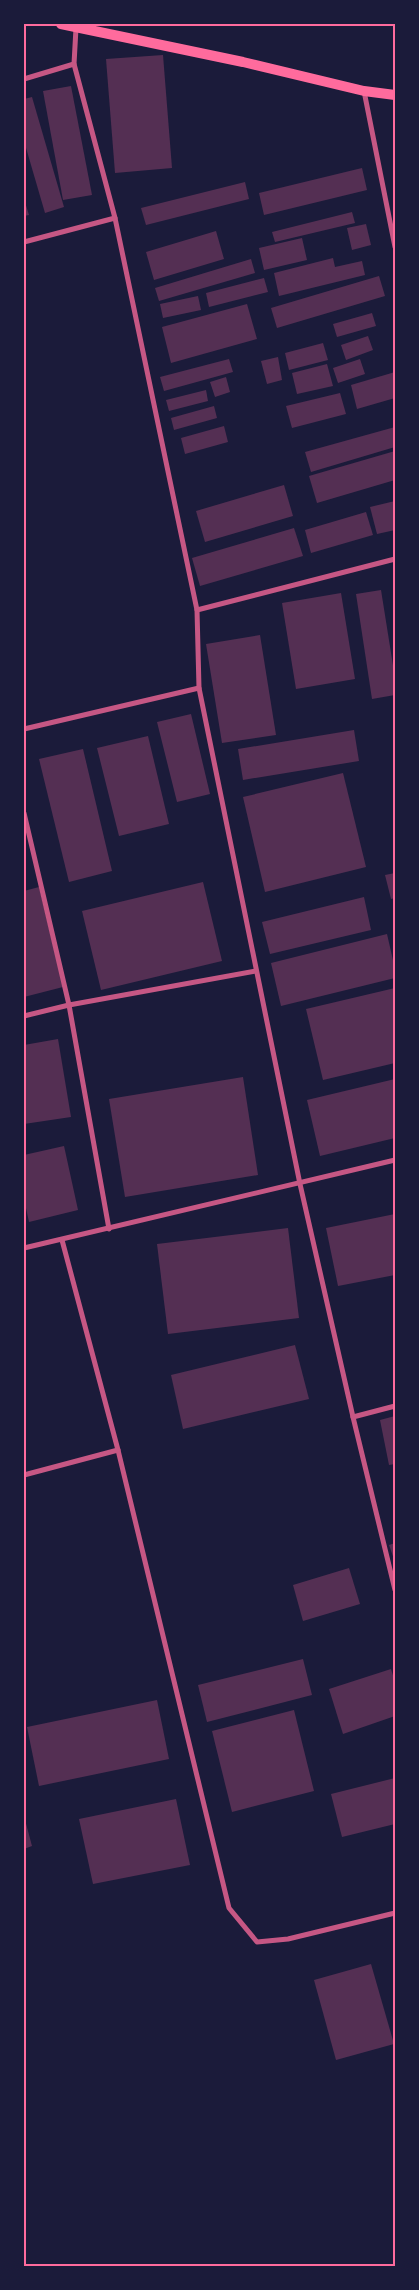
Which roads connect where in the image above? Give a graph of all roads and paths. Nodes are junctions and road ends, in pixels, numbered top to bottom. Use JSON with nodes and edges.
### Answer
{"nodes":[{"id":1,"x":61,"y":24,"type":"edge"},
{"id":2,"x":76,"y":27,"type":"junction"},
{"id":3,"x":74,"y":64,"type":"junction"},
{"id":4,"x":24,"y":79,"type":"edge"},
{"id":5,"x":364,"y":91,"type":"junction"},
{"id":6,"x":395,"y":95,"type":"edge"},
{"id":7,"x":116,"y":218,"type":"junction"},
{"id":8,"x":24,"y":242,"type":"edge"},
{"id":9,"x":395,"y":247,"type":"edge"},
{"id":10,"x":395,"y":559,"type":"edge"},
{"id":11,"x":197,"y":610,"type":"junction"},
{"id":12,"x":199,"y":688,"type":"junction"},
{"id":13,"x":24,"y":729,"type":"edge"},
{"id":14,"x":24,"y":813,"type":"edge"},
{"id":15,"x":256,"y":971,"type":"junction"},
{"id":16,"x":69,"y":1005,"type":"junction"},
{"id":17,"x":24,"y":1016,"type":"edge"},
{"id":18,"x":395,"y":1160,"type":"edge"},
{"id":19,"x":300,"y":1184,"type":"junction"},
{"id":20,"x":109,"y":1229,"type":"junction"},
{"id":21,"x":62,"y":1240,"type":"junction"},
{"id":22,"x":24,"y":1248,"type":"edge"},
{"id":23,"x":395,"y":1406,"type":"edge"},
{"id":24,"x":353,"y":1417,"type":"junction"},
{"id":25,"x":118,"y":1450,"type":"junction"},
{"id":26,"x":24,"y":1475,"type":"edge"},
{"id":27,"x":395,"y":1590,"type":"edge"},
{"id":28,"x":395,"y":1913,"type":"edge"}],
"edges":[{"from":1,"to":2,"type":"main road"},
{"from":2,"to":3,"type":"street"},
{"from":2,"to":5,"type":"main road"},
{"from":3,"to":4,"type":"street"},
{"from":3,"to":7,"type":"street"},
{"from":5,"to":6,"type":"main road"},
{"from":5,"to":9,"type":"street"},
{"from":7,"to":8,"type":"street"},
{"from":7,"to":11,"type":"street"},
{"from":10,"to":11,"type":"street"},
{"from":11,"to":12,"type":"street"},
{"from":12,"to":13,"type":"street"},
{"from":12,"to":15,"type":"street"},
{"from":14,"to":16,"type":"street"},
{"from":15,"to":16,"type":"street"},
{"from":15,"to":19,"type":"street"},
{"from":16,"to":17,"type":"street"},
{"from":16,"to":20,"type":"street"},
{"from":18,"to":19,"type":"street"},
{"from":19,"to":20,"type":"street"},
{"from":19,"to":24,"type":"street"},
{"from":20,"to":21,"type":"street"},
{"from":21,"to":22,"type":"street"},
{"from":21,"to":25,"type":"street"},
{"from":23,"to":24,"type":"street"},
{"from":24,"to":27,"type":"street"},
{"from":25,"to":26,"type":"street"},
{"from":25,"to":28,"type":"street"}]}
